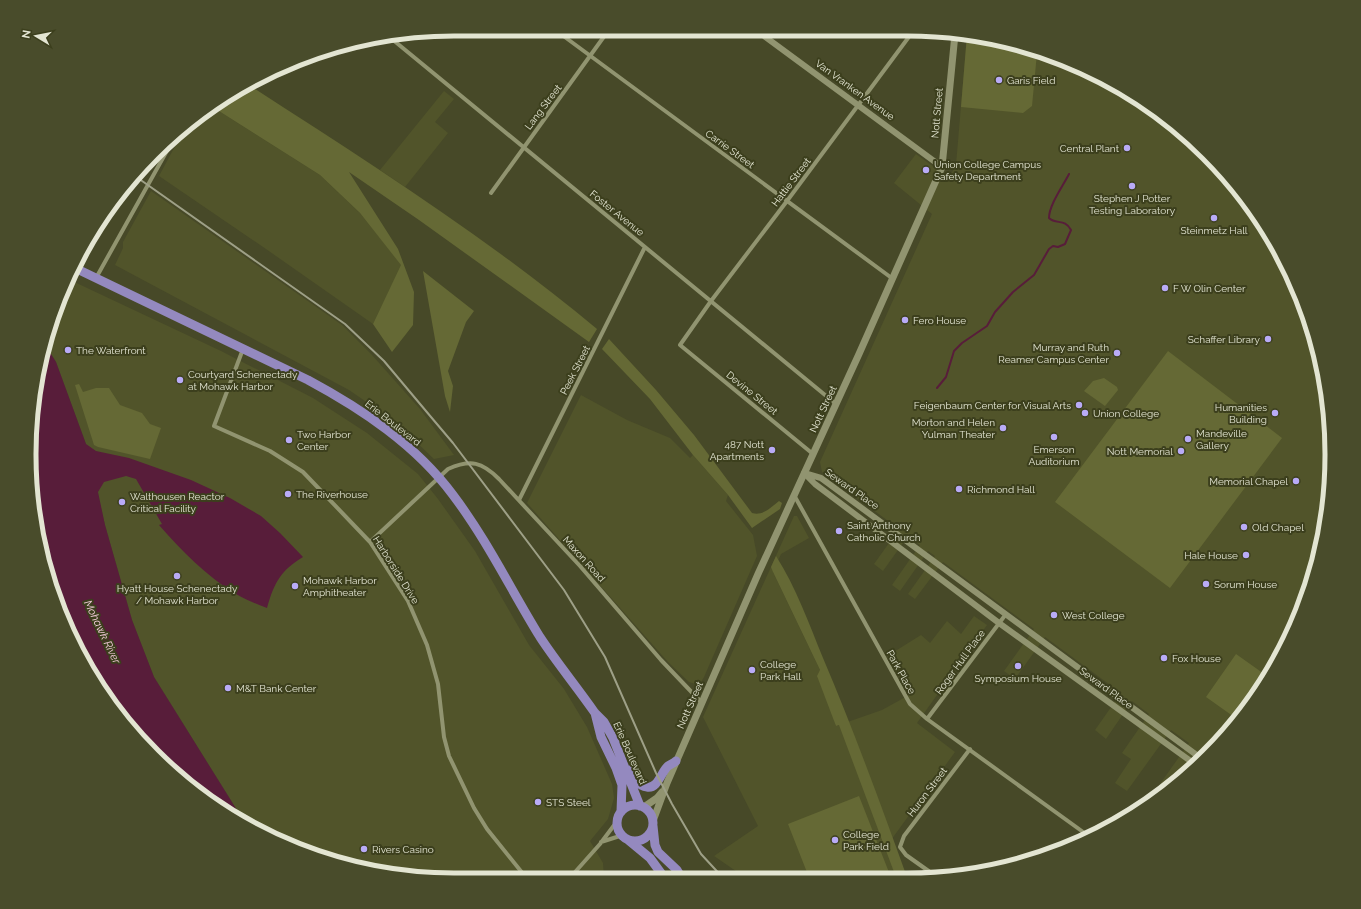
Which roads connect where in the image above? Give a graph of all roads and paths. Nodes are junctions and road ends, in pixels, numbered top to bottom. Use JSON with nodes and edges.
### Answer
{"nodes":[{"id":1,"x":564,"y":36,"type":"edge"},
{"id":2,"x":605,"y":36,"type":"edge"},
{"id":3,"x":764,"y":36,"type":"edge"},
{"id":4,"x":909,"y":36,"type":"edge"},
{"id":5,"x":954,"y":39,"type":"edge"},
{"id":6,"x":393,"y":41,"type":"edge"},
{"id":7,"x":591,"y":56,"type":"junction"},
{"id":8,"x":858,"y":105,"type":"junction"},
{"id":9,"x":523,"y":147,"type":"junction"},
{"id":10,"x":166,"y":152,"type":"edge"},
{"id":11,"x":942,"y":167,"type":"junction"},
{"id":12,"x":491,"y":193,"type":"dead end"},
{"id":13,"x":787,"y":201,"type":"junction"},
{"id":14,"x":645,"y":247,"type":"junction"},
{"id":15,"x":79,"y":270,"type":"edge"},
{"id":16,"x":96,"y":278,"type":"junction"},
{"id":17,"x":893,"y":279,"type":"junction"},
{"id":18,"x":711,"y":301,"type":"junction"},
{"id":19,"x":680,"y":345,"type":"joint"},
{"id":20,"x":243,"y":349,"type":"junction"},
{"id":21,"x":836,"y":404,"type":"junction"},
{"id":22,"x":813,"y":454,"type":"junction"},
{"id":23,"x":804,"y":473,"type":"junction"},
{"id":24,"x":438,"y":478,"type":"junction"},
{"id":25,"x":794,"y":494,"type":"junction"},
{"id":26,"x":519,"y":500,"type":"junction"},
{"id":27,"x":370,"y":542,"type":"junction"},
{"id":28,"x":1006,"y":614,"type":"junction"},
{"id":29,"x":999,"y":623,"type":"junction"},
{"id":30,"x":702,"y":703,"type":"junction"},
{"id":31,"x":595,"y":713,"type":"junction"},
{"id":32,"x":928,"y":719,"type":"junction"},
{"id":33,"x":970,"y":749,"type":"junction"},
{"id":34,"x":1197,"y":755,"type":"edge"},
{"id":35,"x":676,"y":761,"type":"junction"},
{"id":36,"x":1190,"y":761,"type":"edge"},
{"id":37,"x":623,"y":764,"type":"junction"},
{"id":38,"x":667,"y":783,"type":"junction"},
{"id":39,"x":642,"y":806,"type":"junction"},
{"id":40,"x":620,"y":816,"type":"junction"},
{"id":41,"x":653,"y":824,"type":"junction"},
{"id":42,"x":1086,"y":833,"type":"edge"},
{"id":43,"x":624,"y":836,"type":"junction"},
{"id":44,"x":601,"y":843,"type":"junction"},
{"id":45,"x":930,"y":872,"type":"edge"},
{"id":46,"x":522,"y":873,"type":"edge"},
{"id":47,"x":574,"y":873,"type":"edge"},
{"id":48,"x":661,"y":873,"type":"edge"},
{"id":49,"x":679,"y":873,"type":"edge"}],
"edges":[{"from":1,"to":7,"type":"street","name":"Carrie Street"},
{"from":2,"to":7,"type":"street","name":"Lang Street"},
{"from":3,"to":8,"type":"street","name":"Van Vranken Avenue"},
{"from":4,"to":8,"type":"street","name":"Hattie Street"},
{"from":5,"to":11,"type":"main road","name":"Nott Street"},
{"from":6,"to":9,"type":"street","name":"Foster Avenue"},
{"from":7,"to":9,"type":"street","name":"Lang Street"},
{"from":7,"to":13,"type":"street","name":"Carrie Street"},
{"from":8,"to":11,"type":"street","name":"Van Vranken Avenue"},
{"from":8,"to":13,"type":"street","name":"Hattie Street"},
{"from":9,"to":12,"type":"street","name":"Lang Street"},
{"from":9,"to":14,"type":"street","name":"Foster Avenue"},
{"from":10,"to":16,"type":"street"},
{"from":11,"to":17,"type":"main road","name":"Nott Street"},
{"from":13,"to":17,"type":"street","name":"Carrie Street"},
{"from":13,"to":18,"type":"street","name":"Hattie Street"},
{"from":14,"to":18,"type":"street","name":"Foster Avenue"},
{"from":14,"to":26,"type":"street","name":"Peek Street"},
{"from":15,"to":16,"type":"highway","name":"Erie Boulevard"},
{"from":16,"to":20,"type":"highway","name":"Erie Boulevard"},
{"from":17,"to":21,"type":"main road","name":"Nott Street"},
{"from":18,"to":19,"type":"street","name":"Hattie Street"},
{"from":18,"to":21,"type":"street","name":"Foster Avenue"},
{"from":19,"to":22,"type":"street","name":"Devine Street"},
{"from":20,"to":24,"type":"highway","name":"Erie Boulevard"},
{"from":20,"to":27,"type":"street","name":"Harborside Drive"},
{"from":21,"to":22,"type":"main road","name":"Nott Street"},
{"from":22,"to":23,"type":"main road","name":"Nott Street"},
{"from":23,"to":25,"type":"main road","name":"Nott Street"},
{"from":23,"to":28,"type":"street","name":"Seward Place"},
{"from":23,"to":29,"type":"street","name":"Seward Place"},
{"from":24,"to":26,"type":"street","name":"Maxon Road"},
{"from":24,"to":27,"type":"street","name":"Maxon Road"},
{"from":24,"to":31,"type":"highway","name":"Erie Boulevard"},
{"from":25,"to":30,"type":"main road","name":"Nott Street"},
{"from":25,"to":32,"type":"street","name":"Park Place"},
{"from":26,"to":30,"type":"street","name":"Maxon Road"},
{"from":27,"to":46,"type":"street","name":"Harborside Drive"},
{"from":28,"to":29,"type":"street","name":"Roger Hull Place"},
{"from":28,"to":34,"type":"street","name":"Seward Place"},
{"from":29,"to":32,"type":"street","name":"Roger Hull Place"},
{"from":29,"to":36,"type":"street","name":"Seward Place"},
{"from":30,"to":35,"type":"main road","name":"Nott Street"},
{"from":31,"to":37,"type":"highway","name":"Erie Boulevard"},
{"from":31,"to":40,"type":"highway","name":"Erie Boulevard"},
{"from":32,"to":33,"type":"street","name":"Park Place"},
{"from":33,"to":42,"type":"street","name":"Park Place"},
{"from":33,"to":45,"type":"street","name":"Huron Street"},
{"from":35,"to":37,"type":"highway"},
{"from":35,"to":38,"type":"main road","name":"Nott Street"},
{"from":37,"to":39,"type":"highway","name":"Erie Boulevard"},
{"from":38,"to":39,"type":"main road","name":"Nott Street"},
{"from":38,"to":41,"type":"main road","name":"Nott Street"},
{"from":39,"to":40,"type":"highway"},
{"from":39,"to":41,"type":"highway"},
{"from":40,"to":43,"type":"highway"},
{"from":40,"to":44,"type":"street"},
{"from":41,"to":43,"type":"highway"},
{"from":41,"to":49,"type":"highway"},
{"from":43,"to":44,"type":"street"},
{"from":43,"to":48,"type":"highway"},
{"from":44,"to":47,"type":"street"}]}
